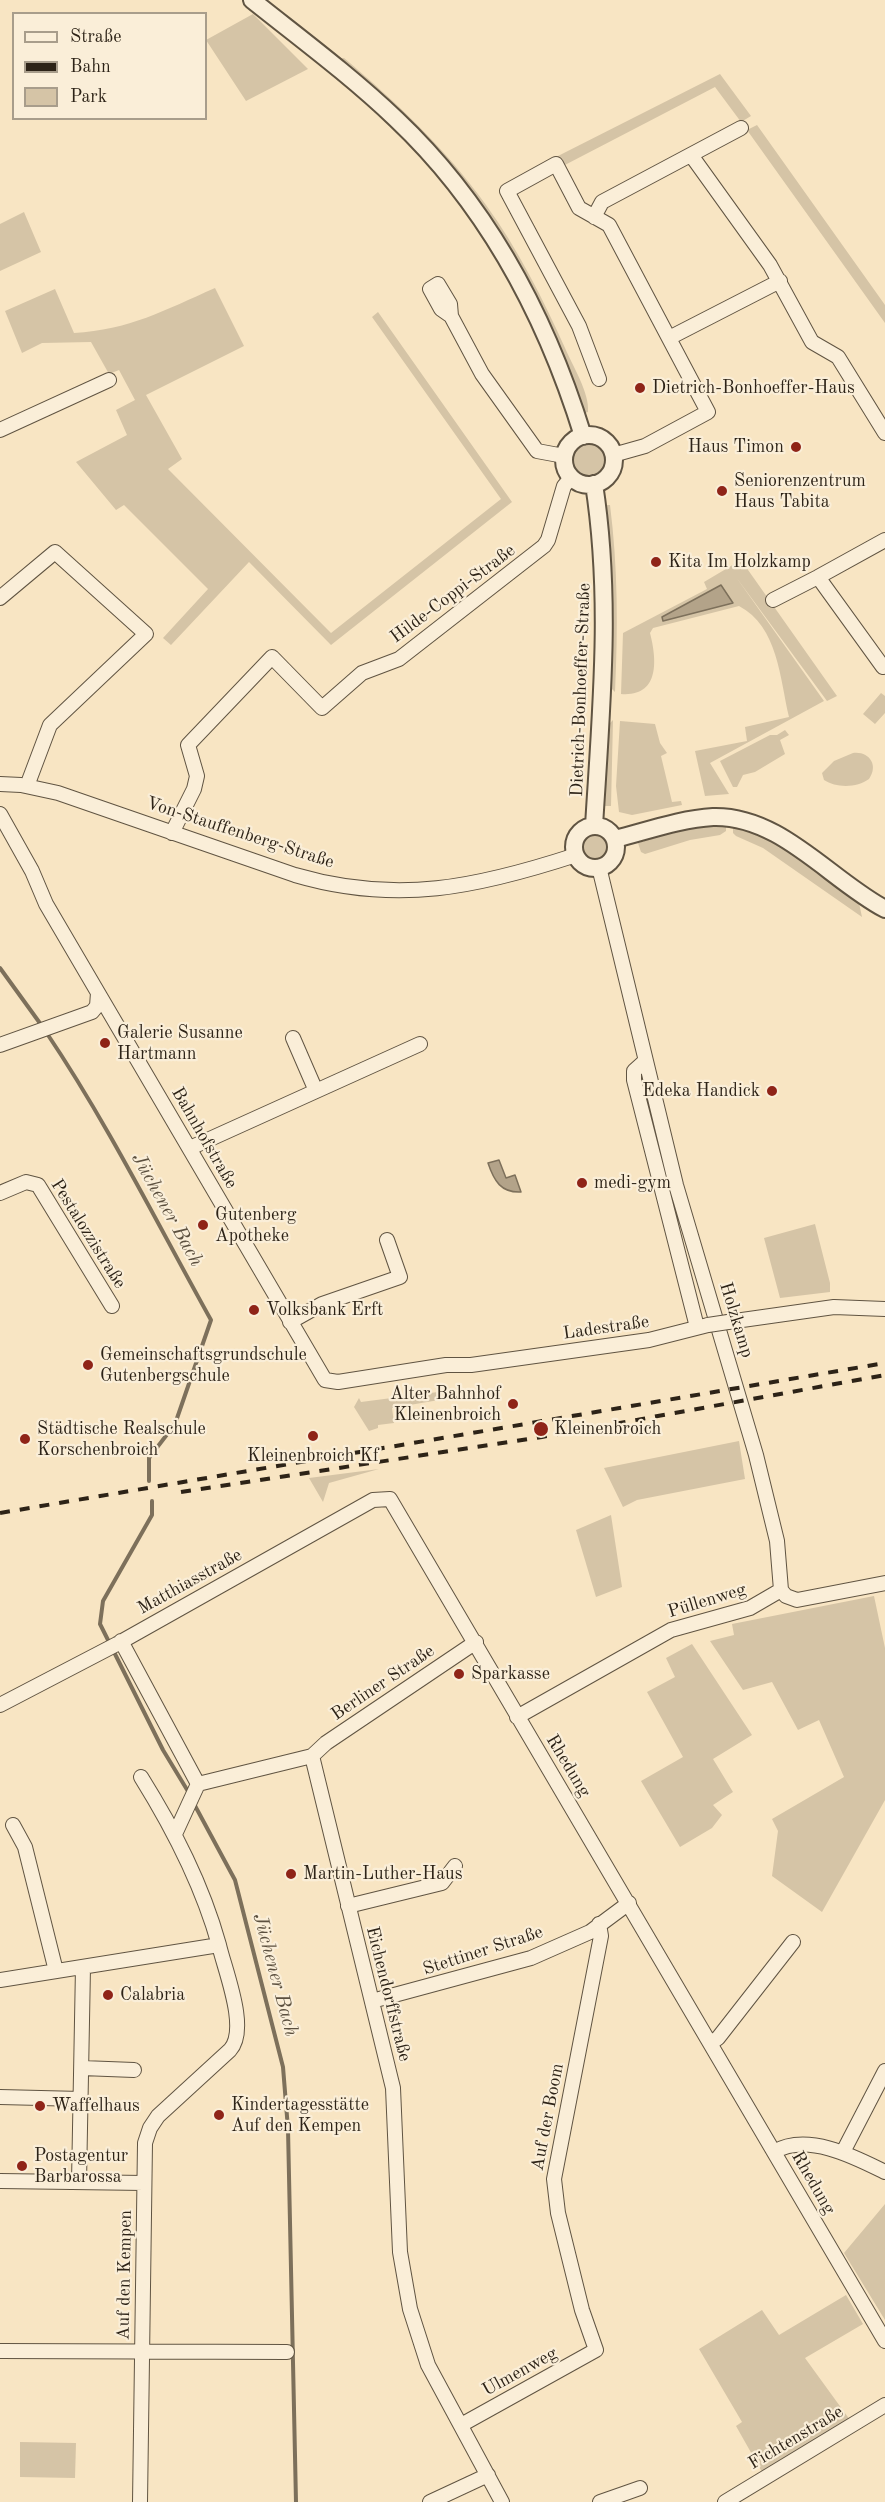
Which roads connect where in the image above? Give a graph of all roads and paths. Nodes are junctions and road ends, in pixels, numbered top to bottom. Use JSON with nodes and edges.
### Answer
{"nodes":[{"id":1,"x":252,"y":0,"type":"edge"},
{"id":2,"x":741,"y":128,"type":"dead end"},
{"id":3,"x":691,"y":155,"type":"junction"},
{"id":4,"x":594,"y":216,"type":"junction"},
{"id":5,"x":780,"y":282,"type":"junction"},
{"id":6,"x":451,"y":316,"type":"dead end"},
{"id":7,"x":669,"y":338,"type":"junction"},
{"id":8,"x":599,"y":379,"type":"dead end"},
{"id":9,"x":109,"y":380,"type":"dead end"},
{"id":10,"x":0,"y":430,"type":"edge"},
{"id":11,"x":885,"y":433,"type":"edge"},
{"id":12,"x":583,"y":436,"type":"junction"},
{"id":13,"x":613,"y":455,"type":"junction"},
{"id":14,"x":564,"y":456,"type":"junction"},
{"id":15,"x":571,"y":478,"type":"junction"},
{"id":16,"x":594,"y":484,"type":"junction"},
{"id":17,"x":885,"y":540,"type":"edge"},
{"id":18,"x":818,"y":577,"type":"junction"},
{"id":19,"x":0,"y":598,"type":"edge"},
{"id":20,"x":773,"y":600,"type":"dead end"},
{"id":21,"x":885,"y":665,"type":"edge"},
{"id":22,"x":0,"y":784,"type":"edge"},
{"id":23,"x":27,"y":786,"type":"junction"},
{"id":24,"x":0,"y":814,"type":"edge"},
{"id":25,"x":594,"y":826,"type":"junction"},
{"id":26,"x":172,"y":833,"type":"junction"},
{"id":27,"x":615,"y":839,"type":"junction"},
{"id":28,"x":576,"y":855,"type":"junction"},
{"id":29,"x":599,"y":867,"type":"junction"},
{"id":30,"x":885,"y":909,"type":"edge"},
{"id":31,"x":98,"y":993,"type":"junction"},
{"id":32,"x":293,"y":1038,"type":"dead end"},
{"id":33,"x":420,"y":1044,"type":"dead end"},
{"id":34,"x":0,"y":1045,"type":"edge"},
{"id":35,"x":644,"y":1062,"type":"junction"},
{"id":36,"x":316,"y":1091,"type":"junction"},
{"id":37,"x":189,"y":1148,"type":"junction"},
{"id":38,"x":0,"y":1193,"type":"edge"},
{"id":39,"x":387,"y":1240,"type":"dead end"},
{"id":40,"x":112,"y":1306,"type":"dead end"},
{"id":41,"x":885,"y":1309,"type":"edge"},
{"id":42,"x":290,"y":1322,"type":"junction"},
{"id":43,"x":703,"y":1326,"type":"junction"},
{"id":44,"x":331,"y":1382,"type":"joint"},
{"id":45,"x":396,"y":1506,"type":"joint"},
{"id":46,"x":885,"y":1583,"type":"edge"},
{"id":47,"x":781,"y":1590,"type":"junction"},
{"id":48,"x":119,"y":1642,"type":"junction"},
{"id":49,"x":476,"y":1642,"type":"junction"},
{"id":50,"x":0,"y":1705,"type":"edge"},
{"id":51,"x":518,"y":1717,"type":"junction"},
{"id":52,"x":312,"y":1756,"type":"junction"},
{"id":53,"x":141,"y":1777,"type":"dead end"},
{"id":54,"x":197,"y":1787,"type":"junction"},
{"id":55,"x":13,"y":1825,"type":"dead end"},
{"id":56,"x":175,"y":1834,"type":"junction"},
{"id":57,"x":455,"y":1866,"type":"dead end"},
{"id":58,"x":629,"y":1904,"type":"junction"},
{"id":59,"x":348,"y":1906,"type":"junction"},
{"id":60,"x":599,"y":1924,"type":"junction"},
{"id":61,"x":793,"y":1942,"type":"dead end"},
{"id":62,"x":219,"y":1945,"type":"junction"},
{"id":63,"x":83,"y":1967,"type":"junction"},
{"id":64,"x":56,"y":1971,"type":"junction"},
{"id":65,"x":0,"y":1980,"type":"edge"},
{"id":66,"x":372,"y":2001,"type":"junction"},
{"id":67,"x":711,"y":2043,"type":"junction"},
{"id":68,"x":82,"y":2068,"type":"junction"},
{"id":69,"x":134,"y":2070,"type":"dead end"},
{"id":70,"x":885,"y":2071,"type":"edge"},
{"id":71,"x":0,"y":2097,"type":"edge"},
{"id":72,"x":81,"y":2098,"type":"junction"},
{"id":73,"x":774,"y":2152,"type":"junction"},
{"id":74,"x":843,"y":2152,"type":"junction"},
{"id":75,"x":885,"y":2172,"type":"edge"},
{"id":76,"x":0,"y":2181,"type":"edge"},
{"id":77,"x":79,"y":2182,"type":"junction"},
{"id":78,"x":144,"y":2183,"type":"junction"},
{"id":79,"x":885,"y":2341,"type":"edge"},
{"id":80,"x":596,"y":2350,"type":"joint"},
{"id":81,"x":0,"y":2351,"type":"edge"},
{"id":82,"x":287,"y":2352,"type":"dead end"},
{"id":83,"x":143,"y":2353,"type":"junction"},
{"id":84,"x":885,"y":2405,"type":"edge"},
{"id":85,"x":461,"y":2425,"type":"junction"},
{"id":86,"x":488,"y":2475,"type":"junction"},
{"id":87,"x":640,"y":2488,"type":"dead end"},
{"id":88,"x":140,"y":2502,"type":"edge"},
{"id":89,"x":430,"y":2502,"type":"edge"},
{"id":90,"x":502,"y":2502,"type":"edge"},
{"id":91,"x":600,"y":2502,"type":"edge"},
{"id":92,"x":725,"y":2502,"type":"edge"}],
"edges":[{"from":1,"to":12,"type":"street"},
{"from":2,"to":3,"type":"street"},
{"from":3,"to":4,"type":"street"},
{"from":3,"to":5,"type":"street"},
{"from":4,"to":7,"type":"street"},
{"from":4,"to":8,"type":"street"},
{"from":5,"to":7,"type":"street"},
{"from":5,"to":11,"type":"street"},
{"from":6,"to":14,"type":"street"},
{"from":7,"to":13,"type":"street"},
{"from":9,"to":10,"type":"street"},
{"from":12,"to":13,"type":"street"},
{"from":12,"to":14,"type":"street"},
{"from":13,"to":16,"type":"street"},
{"from":14,"to":15,"type":"street"},
{"from":15,"to":16,"type":"street"},
{"from":15,"to":26,"type":"street","name":"Hilde-Coppi-Straße"},
{"from":16,"to":25,"type":"street","name":"Dietrich-Bonhoeffer-Straße"},
{"from":17,"to":18,"type":"street"},
{"from":18,"to":20,"type":"street"},
{"from":18,"to":21,"type":"street"},
{"from":19,"to":23,"type":"street"},
{"from":22,"to":23,"type":"street","name":"Von-Stauffenberg-Straße"},
{"from":23,"to":26,"type":"street","name":"Von-Stauffenberg-Straße"},
{"from":24,"to":31,"type":"street","name":"Bahnhofstraße"},
{"from":25,"to":27,"type":"street"},
{"from":25,"to":28,"type":"street"},
{"from":26,"to":28,"type":"street","name":"Von-Stauffenberg-Straße"},
{"from":27,"to":29,"type":"street"},
{"from":27,"to":30,"type":"street"},
{"from":28,"to":29,"type":"street"},
{"from":29,"to":35,"type":"street","name":"Holzkamp"},
{"from":31,"to":34,"type":"street"},
{"from":31,"to":37,"type":"street","name":"Bahnhofstraße"},
{"from":32,"to":36,"type":"street"},
{"from":33,"to":36,"type":"street"},
{"from":35,"to":43,"type":"street","name":"Holzkamp"},
{"from":35,"to":47,"type":"street","name":"Holzkamp"},
{"from":36,"to":37,"type":"street"},
{"from":37,"to":42,"type":"street","name":"Bahnhofstraße"},
{"from":38,"to":40,"type":"street","name":"Pestalozzistraße"},
{"from":39,"to":42,"type":"street"},
{"from":41,"to":43,"type":"street","name":"Ladestraße","bridge":true},
{"from":42,"to":44,"type":"street","name":"Bahnhofstraße"},
{"from":43,"to":44,"type":"street","name":"Ladestraße"},
{"from":45,"to":48,"type":"street","name":"Matthiasstraße"},
{"from":45,"to":49,"type":"street","name":"Rhedung"},
{"from":46,"to":47,"type":"street"},
{"from":47,"to":51,"type":"street","name":"Püllenweg"},
{"from":48,"to":50,"type":"street","name":"Matthiasstraße"},
{"from":48,"to":54,"type":"street"},
{"from":49,"to":51,"type":"street","name":"Rhedung"},
{"from":49,"to":52,"type":"street","name":"Berliner Straße"},
{"from":51,"to":58,"type":"street","name":"Rhedung"},
{"from":52,"to":54,"type":"street"},
{"from":52,"to":59,"type":"street","name":"Eichendorffstraße"},
{"from":53,"to":56,"type":"street","name":"Auf den Kempen"},
{"from":54,"to":56,"type":"street"},
{"from":55,"to":64,"type":"street"},
{"from":56,"to":62,"type":"street","name":"Auf den Kempen"},
{"from":57,"to":59,"type":"street"},
{"from":58,"to":60,"type":"street","name":"Stettiner Straße"},
{"from":58,"to":67,"type":"street","name":"Rhedung"},
{"from":59,"to":66,"type":"street","name":"Eichendorffstraße"},
{"from":60,"to":66,"type":"street","name":"Stettiner Straße"},
{"from":60,"to":80,"type":"street","name":"Auf der Boom"},
{"from":61,"to":67,"type":"street"},
{"from":62,"to":63,"type":"street"},
{"from":62,"to":78,"type":"street","name":"Auf den Kempen"},
{"from":63,"to":64,"type":"street"},
{"from":63,"to":68,"type":"street"},
{"from":64,"to":65,"type":"street"},
{"from":66,"to":85,"type":"street","name":"Eichendorffstraße"},
{"from":67,"to":73,"type":"street","name":"Rhedung"},
{"from":68,"to":69,"type":"street"},
{"from":68,"to":72,"type":"street"},
{"from":70,"to":74,"type":"street"},
{"from":71,"to":72,"type":"street"},
{"from":72,"to":77,"type":"street"},
{"from":73,"to":74,"type":"street"},
{"from":73,"to":79,"type":"street","name":"Rhedung"},
{"from":74,"to":75,"type":"street"},
{"from":76,"to":77,"type":"street"},
{"from":77,"to":78,"type":"street"},
{"from":78,"to":83,"type":"street","name":"Auf den Kempen"},
{"from":80,"to":85,"type":"street","name":"Ulmenweg"},
{"from":81,"to":83,"type":"street"},
{"from":82,"to":83,"type":"street"},
{"from":83,"to":88,"type":"street","name":"Auf den Kempen"},
{"from":84,"to":92,"type":"street","name":"Fichtenstraße"},
{"from":85,"to":86,"type":"street","name":"Eichendorffstraße"},
{"from":86,"to":89,"type":"street"},
{"from":86,"to":90,"type":"street","name":"Eichendorffstraße"},
{"from":87,"to":91,"type":"street"}]}
